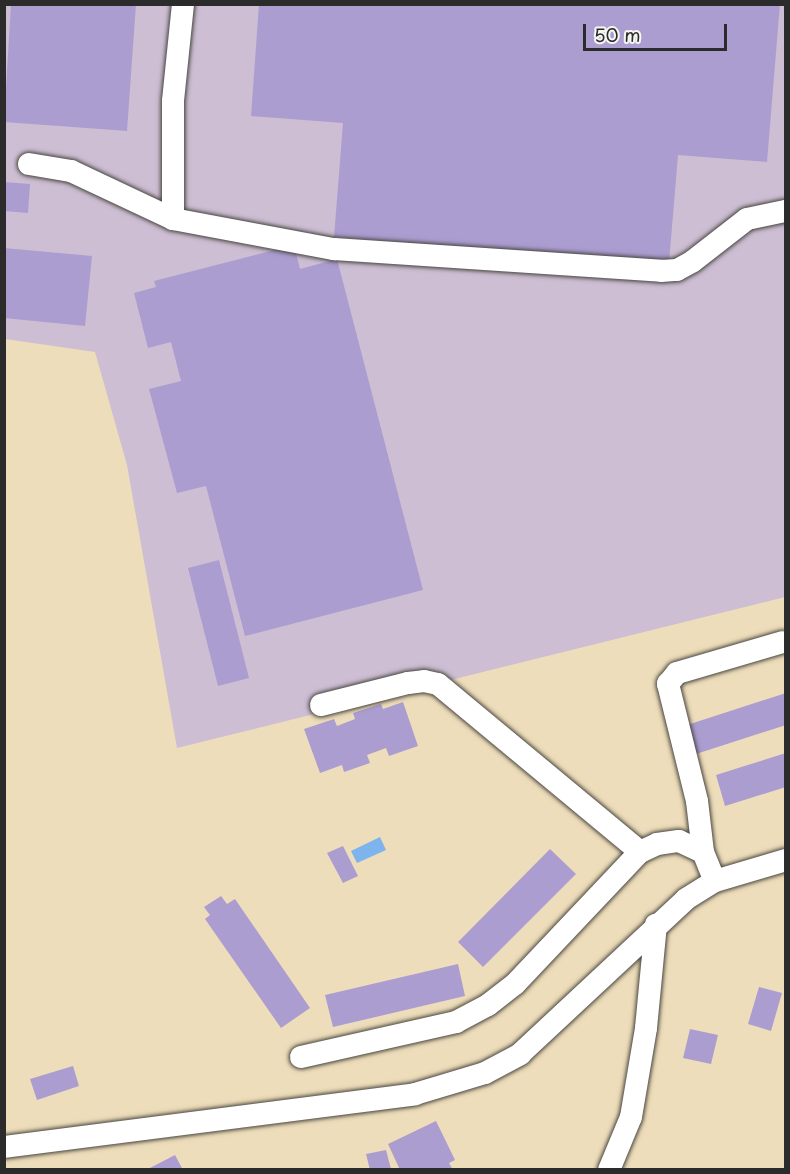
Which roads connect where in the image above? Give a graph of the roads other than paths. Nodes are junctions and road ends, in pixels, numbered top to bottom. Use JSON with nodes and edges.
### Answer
{"nodes":[{"id":1,"x":183,"y":4,"type":"edge"},
{"id":2,"x":29,"y":164,"type":"dead end"},
{"id":3,"x":786,"y":211,"type":"edge"},
{"id":4,"x":173,"y":219,"type":"junction"},
{"id":5,"x":783,"y":642,"type":"dead end"},
{"id":6,"x":321,"y":705,"type":"dead end"},
{"id":7,"x":640,"y":852,"type":"junction"},
{"id":8,"x":703,"y":852,"type":"junction"},
{"id":9,"x":786,"y":861,"type":"edge"},
{"id":10,"x":715,"y":881,"type":"junction"},
{"id":11,"x":656,"y":924,"type":"junction"},
{"id":12,"x":301,"y":1057,"type":"dead end"},
{"id":13,"x":4,"y":1147,"type":"edge"},
{"id":14,"x":609,"y":1170,"type":"edge"}],
"edges":[{"from":1,"to":4,"type":"street"},
{"from":2,"to":4,"type":"street"},
{"from":3,"to":4,"type":"street"},
{"from":5,"to":8,"type":"street"},
{"from":6,"to":7,"type":"street"},
{"from":7,"to":8,"type":"street"},
{"from":7,"to":12,"type":"street"},
{"from":8,"to":10,"type":"street"},
{"from":9,"to":10,"type":"street"},
{"from":10,"to":11,"type":"street"},
{"from":11,"to":13,"type":"street"},
{"from":11,"to":14,"type":"street"}]}
